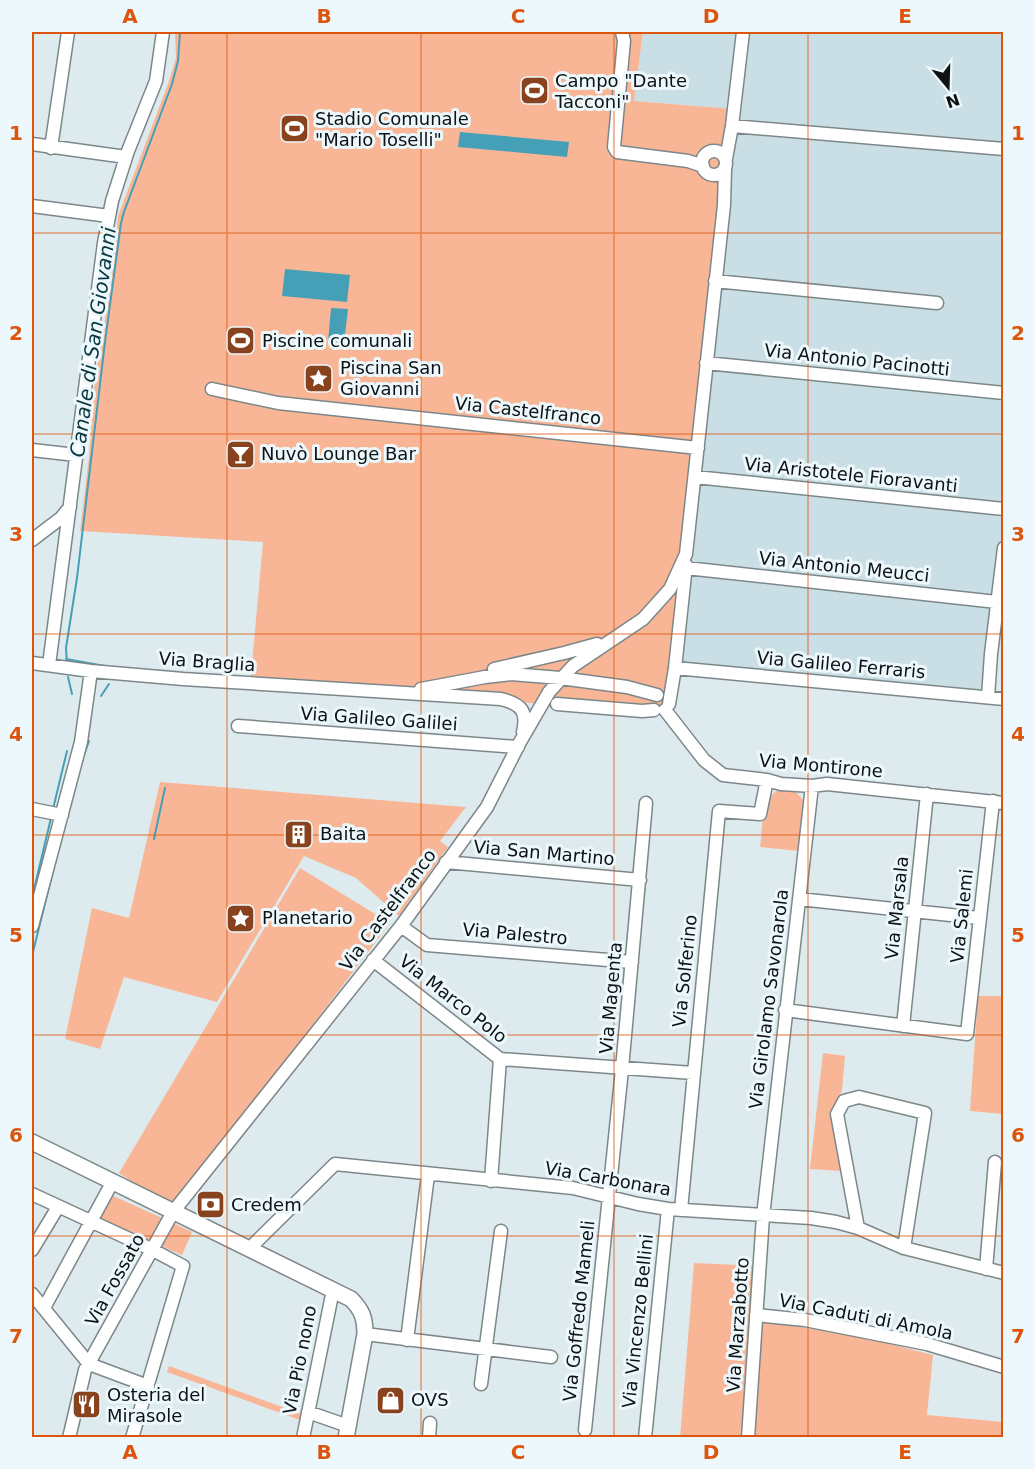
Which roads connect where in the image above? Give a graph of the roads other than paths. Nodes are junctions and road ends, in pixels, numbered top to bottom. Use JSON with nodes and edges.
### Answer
{"nodes":[{"id":1,"x":68,"y":32,"type":"edge"},
{"id":2,"x":163,"y":32,"type":"edge"},
{"id":3,"x":622,"y":32,"type":"edge"},
{"id":4,"x":743,"y":32,"type":"edge"},
{"id":5,"x":732,"y":126,"type":"junction"},
{"id":6,"x":32,"y":144,"type":"edge"},
{"id":7,"x":51,"y":148,"type":"junction"},
{"id":8,"x":1004,"y":149,"type":"edge"},
{"id":9,"x":126,"y":157,"type":"junction"},
{"id":10,"x":723,"y":160,"type":"junction"},
{"id":11,"x":703,"y":161,"type":"junction"},
{"id":12,"x":713,"y":175,"type":"junction"},
{"id":13,"x":724,"y":205,"type":"junction"},
{"id":14,"x":32,"y":206,"type":"edge"},
{"id":15,"x":109,"y":216,"type":"junction"},
{"id":16,"x":715,"y":282,"type":"junction"},
{"id":17,"x":937,"y":303,"type":"dead end"},
{"id":18,"x":706,"y":363,"type":"junction"},
{"id":19,"x":212,"y":389,"type":"dead end"},
{"id":20,"x":1004,"y":393,"type":"edge"},
{"id":21,"x":698,"y":448,"type":"junction"},
{"id":22,"x":32,"y":450,"type":"edge"},
{"id":23,"x":76,"y":455,"type":"junction"},
{"id":24,"x":695,"y":477,"type":"junction"},
{"id":25,"x":70,"y":506,"type":"junction"},
{"id":26,"x":1004,"y":510,"type":"edge"},
{"id":27,"x":44,"y":531,"type":"junction"},
{"id":28,"x":32,"y":540,"type":"edge"},
{"id":29,"x":66,"y":540,"type":"junction"},
{"id":30,"x":1004,"y":548,"type":"edge"},
{"id":31,"x":686,"y":554,"type":"junction"},
{"id":32,"x":686,"y":568,"type":"junction"},
{"id":33,"x":998,"y":602,"type":"junction"},
{"id":34,"x":626,"y":632,"type":"junction"},
{"id":35,"x":32,"y":663,"type":"edge"},
{"id":36,"x":49,"y":665,"type":"junction"},
{"id":37,"x":675,"y":668,"type":"junction"},
{"id":38,"x":91,"y":671,"type":"junction"},
{"id":39,"x":560,"y":678,"type":"junction"},
{"id":40,"x":381,"y":691,"type":"junction"},
{"id":41,"x":988,"y":697,"type":"junction"},
{"id":42,"x":1004,"y":699,"type":"edge"},
{"id":43,"x":558,"y":704,"type":"dead end"},
{"id":44,"x":659,"y":704,"type":"junction"},
{"id":45,"x":238,"y":726,"type":"dead end"},
{"id":46,"x":519,"y":745,"type":"junction"},
{"id":47,"x":767,"y":780,"type":"junction"},
{"id":48,"x":812,"y":786,"type":"junction"},
{"id":49,"x":927,"y":794,"type":"junction"},
{"id":50,"x":998,"y":802,"type":"edge"},
{"id":51,"x":646,"y":803,"type":"dead end"},
{"id":52,"x":32,"y":809,"type":"edge"},
{"id":53,"x":55,"y":814,"type":"junction"},
{"id":54,"x":446,"y":862,"type":"junction"},
{"id":55,"x":640,"y":880,"type":"junction"},
{"id":56,"x":799,"y":900,"type":"junction"},
{"id":57,"x":914,"y":910,"type":"junction"},
{"id":58,"x":979,"y":918,"type":"junction"},
{"id":59,"x":32,"y":926,"type":"edge"},
{"id":60,"x":401,"y":926,"type":"junction"},
{"id":61,"x":373,"y":960,"type":"junction"},
{"id":62,"x":632,"y":962,"type":"junction"},
{"id":63,"x":785,"y":1010,"type":"junction"},
{"id":64,"x":903,"y":1026,"type":"junction"},
{"id":65,"x":500,"y":1059,"type":"junction"},
{"id":66,"x":622,"y":1069,"type":"junction"},
{"id":67,"x":693,"y":1073,"type":"junction"},
{"id":68,"x":32,"y":1142,"type":"edge"},
{"id":69,"x":995,"y":1162,"type":"dead end"},
{"id":70,"x":428,"y":1175,"type":"junction"},
{"id":71,"x":113,"y":1181,"type":"junction"},
{"id":72,"x":491,"y":1181,"type":"junction"},
{"id":73,"x":32,"y":1194,"type":"edge"},
{"id":74,"x":609,"y":1196,"type":"junction"},
{"id":75,"x":58,"y":1207,"type":"junction"},
{"id":76,"x":674,"y":1210,"type":"junction"},
{"id":77,"x":172,"y":1212,"type":"junction"},
{"id":78,"x":763,"y":1216,"type":"junction"},
{"id":79,"x":92,"y":1222,"type":"junction"},
{"id":80,"x":858,"y":1228,"type":"junction"},
{"id":81,"x":501,"y":1231,"type":"dead end"},
{"id":82,"x":250,"y":1248,"type":"junction"},
{"id":83,"x":904,"y":1248,"type":"junction"},
{"id":84,"x":32,"y":1250,"type":"edge"},
{"id":85,"x":153,"y":1250,"type":"junction"},
{"id":86,"x":986,"y":1269,"type":"junction"},
{"id":87,"x":1004,"y":1273,"type":"edge"},
{"id":88,"x":333,"y":1290,"type":"junction"},
{"id":89,"x":32,"y":1293,"type":"edge"},
{"id":90,"x":44,"y":1308,"type":"junction"},
{"id":91,"x":756,"y":1315,"type":"junction"},
{"id":92,"x":365,"y":1334,"type":"junction"},
{"id":93,"x":407,"y":1340,"type":"junction"},
{"id":94,"x":486,"y":1350,"type":"junction"},
{"id":95,"x":551,"y":1357,"type":"dead end"},
{"id":96,"x":89,"y":1364,"type":"junction"},
{"id":97,"x":1004,"y":1367,"type":"edge"},
{"id":98,"x":481,"y":1384,"type":"dead end"},
{"id":99,"x":148,"y":1386,"type":"junction"},
{"id":100,"x":308,"y":1412,"type":"junction"},
{"id":101,"x":430,"y":1423,"type":"dead end"},
{"id":102,"x":585,"y":1430,"type":"dead end"},
{"id":103,"x":347,"y":1432,"type":"edge"},
{"id":104,"x":69,"y":1437,"type":"edge"},
{"id":105,"x":132,"y":1437,"type":"edge"},
{"id":106,"x":303,"y":1437,"type":"edge"},
{"id":107,"x":429,"y":1437,"type":"edge"},
{"id":108,"x":645,"y":1437,"type":"edge"},
{"id":109,"x":748,"y":1437,"type":"edge"}],
"edges":[{"from":1,"to":7,"type":"street"},
{"from":2,"to":9,"type":"street"},
{"from":3,"to":11,"type":"street"},
{"from":4,"to":5,"type":"street","name":"Via Castelfranco"},
{"from":5,"to":8,"type":"street"},
{"from":5,"to":10,"type":"street","name":"Via Castelfranco"},
{"from":6,"to":7,"type":"street"},
{"from":7,"to":9,"type":"street"},
{"from":9,"to":15,"type":"street"},
{"from":10,"to":11,"type":"street"},
{"from":10,"to":12,"type":"street"},
{"from":10,"to":13,"type":"street","name":"Via Castelfranco"},
{"from":11,"to":12,"type":"street"},
{"from":12,"to":13,"type":"street","name":"Via Castelfranco"},
{"from":13,"to":16,"type":"street","name":"Via Castelfranco"},
{"from":14,"to":15,"type":"street"},
{"from":15,"to":23,"type":"street"},
{"from":16,"to":17,"type":"street"},
{"from":16,"to":18,"type":"street","name":"Via Castelfranco"},
{"from":18,"to":20,"type":"street","name":"Via Antonio Pacinotti"},
{"from":18,"to":21,"type":"street","name":"Via Castelfranco"},
{"from":19,"to":21,"type":"street","name":"Via Castelfranco"},
{"from":21,"to":24,"type":"street","name":"Via Castelfranco"},
{"from":22,"to":23,"type":"street"},
{"from":23,"to":25,"type":"street"},
{"from":24,"to":26,"type":"street","name":"Via Aristotele Fioravanti"},
{"from":24,"to":31,"type":"street","name":"Via Castelfranco"},
{"from":25,"to":27,"type":"street"},
{"from":25,"to":29,"type":"street"},
{"from":27,"to":28,"type":"street"},
{"from":27,"to":29,"type":"street"},
{"from":29,"to":36,"type":"street"},
{"from":30,"to":33,"type":"street"},
{"from":31,"to":32,"type":"street","name":"Via Castelfranco"},
{"from":31,"to":34,"type":"street","name":"Via Castelfranco"},
{"from":32,"to":33,"type":"street","name":"Via Antonio Meucci"},
{"from":32,"to":37,"type":"street","name":"Via Castelfranco"},
{"from":33,"to":41,"type":"street"},
{"from":34,"to":39,"type":"street","name":"Via Castelfranco"},
{"from":34,"to":40,"type":"street","name":"Via Castelfranco"},
{"from":35,"to":36,"type":"street","name":"Via Braglia"},
{"from":36,"to":38,"type":"street","name":"Via Braglia"},
{"from":37,"to":41,"type":"street","name":"Via Galileo Ferraris"},
{"from":37,"to":44,"type":"street","name":"Via Castelfranco"},
{"from":38,"to":40,"type":"street","name":"Via Braglia"},
{"from":38,"to":53,"type":"street"},
{"from":39,"to":40,"type":"street","name":"Via Braglia"},
{"from":39,"to":44,"type":"street","name":"Via Montirone"},
{"from":39,"to":46,"type":"street","name":"Via Castelfranco"},
{"from":40,"to":46,"type":"street","name":"Via Braglia"},
{"from":41,"to":42,"type":"street","name":"Via Galileo Ferraris"},
{"from":43,"to":44,"type":"street"},
{"from":44,"to":47,"type":"street","name":"Via Montirone"},
{"from":45,"to":46,"type":"street","name":"Via Galileo Galilei"},
{"from":46,"to":54,"type":"street","name":"Via Castelfranco"},
{"from":47,"to":48,"type":"street","name":"Via Montirone"},
{"from":47,"to":67,"type":"street","name":"Via Solferino"},
{"from":48,"to":49,"type":"street","name":"Via Montirone"},
{"from":48,"to":56,"type":"street","name":"Via Girolamo Savonarola"},
{"from":49,"to":50,"type":"street","name":"Via Montirone"},
{"from":49,"to":57,"type":"street","name":"Via Marsala"},
{"from":50,"to":58,"type":"street","name":"Via Salemi"},
{"from":51,"to":55,"type":"street","name":"Via Magenta"},
{"from":52,"to":53,"type":"street"},
{"from":53,"to":59,"type":"street"},
{"from":54,"to":55,"type":"street","name":"Via San Martino"},
{"from":54,"to":60,"type":"street","name":"Via Castelfranco"},
{"from":55,"to":62,"type":"street","name":"Via Magenta"},
{"from":56,"to":57,"type":"street"},
{"from":56,"to":63,"type":"street","name":"Via Girolamo Savonarola"},
{"from":57,"to":58,"type":"street"},
{"from":57,"to":64,"type":"street","name":"Via Marsala"},
{"from":58,"to":64,"type":"street","name":"Via Salemi"},
{"from":60,"to":61,"type":"street","name":"Via Castelfranco"},
{"from":60,"to":62,"type":"street","name":"Via Palestro"},
{"from":61,"to":65,"type":"street","name":"Via Marco Polo"},
{"from":61,"to":77,"type":"street","name":"Via Castelfranco"},
{"from":62,"to":66,"type":"street","name":"Via Magenta"},
{"from":63,"to":64,"type":"street"},
{"from":63,"to":78,"type":"street","name":"Via Girolamo Savonarola"},
{"from":65,"to":66,"type":"street","name":"Via Marco Polo"},
{"from":65,"to":72,"type":"street"},
{"from":66,"to":67,"type":"street","name":"Via Marco Polo"},
{"from":66,"to":74,"type":"street","name":"Via Magenta"},
{"from":67,"to":76,"type":"street","name":"Via Solferino"},
{"from":68,"to":71,"type":"main road"},
{"from":69,"to":86,"type":"street"},
{"from":70,"to":72,"type":"street","name":"Via Carbonara"},
{"from":70,"to":82,"type":"street","name":"Via Carbonara"},
{"from":70,"to":93,"type":"street"},
{"from":71,"to":77,"type":"main road"},
{"from":71,"to":79,"type":"street"},
{"from":72,"to":74,"type":"street","name":"Via Carbonara"},
{"from":73,"to":75,"type":"street"},
{"from":74,"to":76,"type":"street","name":"Via Carbonara"},
{"from":74,"to":102,"type":"street","name":"Via Goffredo Mameli"},
{"from":75,"to":79,"type":"street"},
{"from":75,"to":84,"type":"street"},
{"from":76,"to":78,"type":"street","name":"Via Carbonara"},
{"from":76,"to":108,"type":"street","name":"Via Vincenzo Bellini"},
{"from":77,"to":82,"type":"main road"},
{"from":77,"to":85,"type":"street","name":"Via Fossato"},
{"from":78,"to":80,"type":"street","name":"Via Carbonara"},
{"from":78,"to":91,"type":"street","name":"Via Marzabotto"},
{"from":79,"to":85,"type":"street"},
{"from":79,"to":90,"type":"street"},
{"from":80,"to":83,"type":"street","name":"Via Carbonara"},
{"from":80,"to":83,"type":"street"},
{"from":81,"to":94,"type":"street"},
{"from":82,"to":88,"type":"main road"},
{"from":83,"to":86,"type":"street","name":"Via Carbonara"},
{"from":85,"to":96,"type":"street","name":"Via Fossato"},
{"from":85,"to":99,"type":"street"},
{"from":86,"to":87,"type":"street","name":"Via Carbonara"},
{"from":88,"to":92,"type":"main road"},
{"from":88,"to":100,"type":"street","name":"Via Pio nono"},
{"from":89,"to":90,"type":"street"},
{"from":90,"to":96,"type":"street"},
{"from":91,"to":97,"type":"street","name":"Via Caduti di Amola"},
{"from":91,"to":109,"type":"street","name":"Via Marzabotto"},
{"from":92,"to":93,"type":"street"},
{"from":92,"to":103,"type":"main road"},
{"from":93,"to":94,"type":"street"},
{"from":94,"to":95,"type":"street"},
{"from":94,"to":98,"type":"street"},
{"from":96,"to":99,"type":"street"},
{"from":96,"to":104,"type":"street","name":"Via Fossato"},
{"from":99,"to":105,"type":"street"},
{"from":100,"to":103,"type":"street"},
{"from":100,"to":106,"type":"street","name":"Via Pio nono"},
{"from":101,"to":107,"type":"street"}]}
